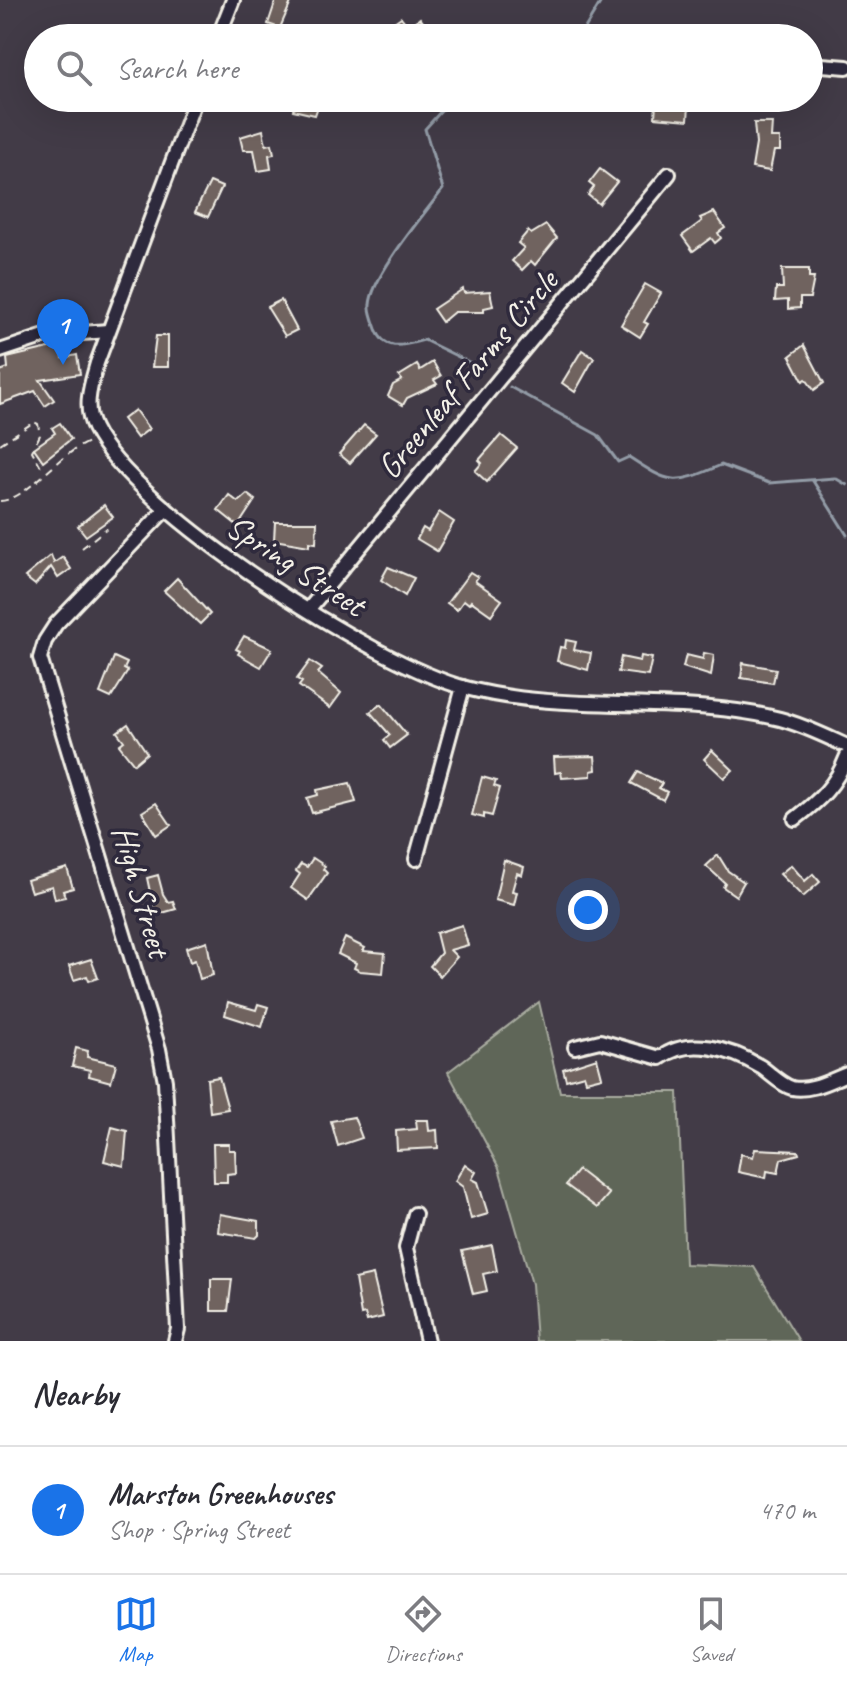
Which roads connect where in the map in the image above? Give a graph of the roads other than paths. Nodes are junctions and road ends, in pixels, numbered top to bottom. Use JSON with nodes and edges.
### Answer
{"nodes":[{"id":1,"x":233,"y":0,"type":"edge"},
{"id":2,"x":224,"y":24,"type":"edge"},
{"id":3,"x":823,"y":65,"type":"edge"},
{"id":4,"x":847,"y":67,"type":"edge"},
{"id":5,"x":191,"y":112,"type":"edge"},
{"id":6,"x":669,"y":174,"type":"dead end"},
{"id":7,"x":108,"y":331,"type":"junction"},
{"id":8,"x":0,"y":351,"type":"edge"},
{"id":9,"x":166,"y":509,"type":"junction"},
{"id":10,"x":308,"y":610,"type":"junction"},
{"id":11,"x":463,"y":687,"type":"junction"},
{"id":12,"x":847,"y":746,"type":"edge"},
{"id":13,"x":847,"y":756,"type":"edge"},
{"id":14,"x":795,"y":819,"type":"dead end"},
{"id":15,"x":416,"y":859,"type":"dead end"},
{"id":16,"x":575,"y":1047,"type":"dead end"},
{"id":17,"x":847,"y":1074,"type":"edge"},
{"id":18,"x":415,"y":1214,"type":"dead end"},
{"id":19,"x":175,"y":1341,"type":"edge"},
{"id":20,"x":427,"y":1341,"type":"edge"}],
"edges":[{"from":1,"to":2,"type":"street"},
{"from":3,"to":4,"type":"street"},
{"from":5,"to":7,"type":"street","name":"Spring Street"},
{"from":6,"to":10,"type":"street","name":"Greenleaf Farms Circle"},
{"from":7,"to":8,"type":"street"},
{"from":7,"to":9,"type":"street","name":"Spring Street"},
{"from":9,"to":10,"type":"street","name":"Spring Street"},
{"from":9,"to":19,"type":"street","name":"High Street"},
{"from":10,"to":11,"type":"street","name":"Spring Street"},
{"from":11,"to":12,"type":"street","name":"Spring Street"},
{"from":11,"to":15,"type":"street"},
{"from":13,"to":14,"type":"street"},
{"from":16,"to":17,"type":"street"},
{"from":18,"to":20,"type":"street"}]}
